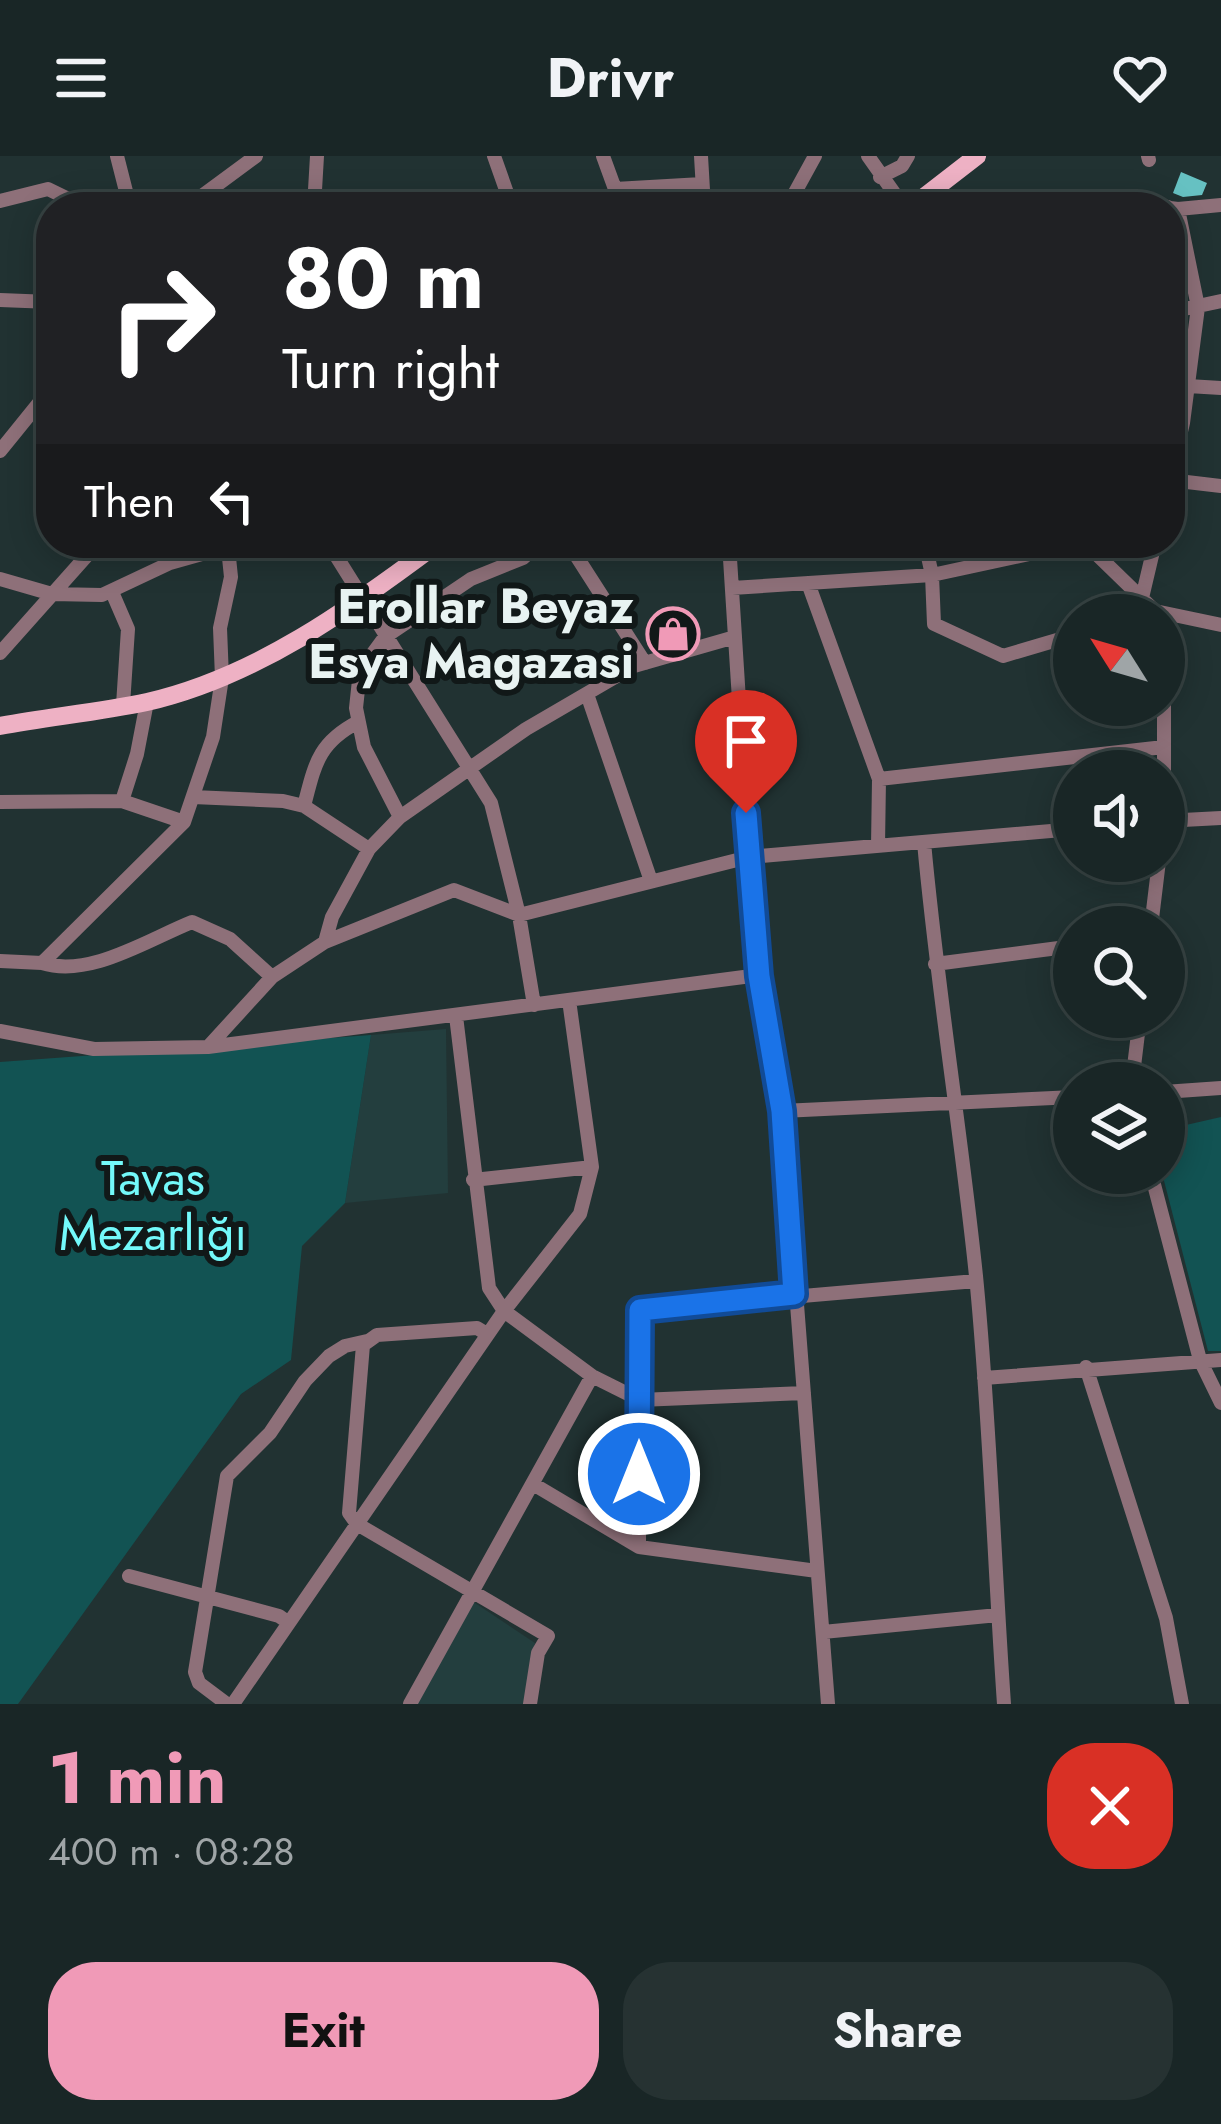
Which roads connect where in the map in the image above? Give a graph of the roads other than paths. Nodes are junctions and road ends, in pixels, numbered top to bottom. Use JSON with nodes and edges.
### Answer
{"nodes":[{"id":1,"x":117,"y":156,"type":"edge"},
{"id":2,"x":256,"y":156,"type":"edge"},
{"id":3,"x":317,"y":156,"type":"edge"},
{"id":4,"x":494,"y":156,"type":"edge"},
{"id":5,"x":603,"y":156,"type":"edge"},
{"id":6,"x":701,"y":156,"type":"edge"},
{"id":7,"x":815,"y":156,"type":"edge"},
{"id":8,"x":868,"y":156,"type":"edge"},
{"id":9,"x":908,"y":156,"type":"edge"},
{"id":10,"x":977,"y":156,"type":"edge"},
{"id":11,"x":880,"y":177,"type":"junction"},
{"id":12,"x":702,"y":184,"type":"junction"},
{"id":13,"x":54,"y":192,"type":"edge"},
{"id":14,"x":126,"y":192,"type":"edge"},
{"id":15,"x":207,"y":192,"type":"edge"},
{"id":16,"x":315,"y":192,"type":"edge"},
{"id":17,"x":504,"y":192,"type":"edge"},
{"id":18,"x":703,"y":192,"type":"edge"},
{"id":19,"x":795,"y":192,"type":"edge"},
{"id":20,"x":894,"y":192,"type":"edge"},
{"id":21,"x":928,"y":192,"type":"edge"},
{"id":22,"x":0,"y":200,"type":"edge"},
{"id":23,"x":1221,"y":205,"type":"edge"},
{"id":24,"x":1185,"y":207,"type":"edge"},
{"id":25,"x":1185,"y":258,"type":"edge"},
{"id":26,"x":0,"y":300,"type":"edge"},
{"id":27,"x":36,"y":301,"type":"edge"},
{"id":28,"x":1221,"y":301,"type":"edge"},
{"id":29,"x":1198,"y":308,"type":"junction"},
{"id":30,"x":1185,"y":310,"type":"edge"},
{"id":31,"x":1188,"y":386,"type":"junction"},
{"id":32,"x":1221,"y":388,"type":"edge"},
{"id":33,"x":1185,"y":396,"type":"edge"},
{"id":34,"x":36,"y":407,"type":"edge"},
{"id":35,"x":2,"y":443,"type":"edge"},
{"id":36,"x":1185,"y":482,"type":"edge"},
{"id":37,"x":1221,"y":486,"type":"edge"},
{"id":38,"x":85,"y":558,"type":"edge"},
{"id":39,"x":189,"y":558,"type":"edge"},
{"id":40,"x":233,"y":558,"type":"edge"},
{"id":41,"x":337,"y":558,"type":"edge"},
{"id":42,"x":418,"y":558,"type":"edge"},
{"id":43,"x":523,"y":558,"type":"edge"},
{"id":44,"x":578,"y":558,"type":"edge"},
{"id":45,"x":730,"y":558,"type":"edge"},
{"id":46,"x":928,"y":558,"type":"edge"},
{"id":47,"x":1012,"y":558,"type":"edge"},
{"id":48,"x":1098,"y":558,"type":"edge"},
{"id":49,"x":1153,"y":558,"type":"edge"},
{"id":50,"x":932,"y":575,"type":"junction"},
{"id":51,"x":0,"y":579,"type":"edge"},
{"id":52,"x":808,"y":583,"type":"junction"},
{"id":53,"x":732,"y":588,"type":"junction"},
{"id":54,"x":112,"y":592,"type":"junction"},
{"id":55,"x":1132,"y":594,"type":"edge"},
{"id":56,"x":1150,"y":594,"type":"edge"},
{"id":57,"x":52,"y":595,"type":"junction"},
{"id":58,"x":362,"y":601,"type":"junction"},
{"id":59,"x":1185,"y":618,"type":"edge"},
{"id":60,"x":1221,"y":625,"type":"edge"},
{"id":61,"x":385,"y":637,"type":"junction"},
{"id":62,"x":735,"y":637,"type":"junction"},
{"id":63,"x":1053,"y":641,"type":"edge"},
{"id":64,"x":0,"y":653,"type":"edge"},
{"id":65,"x":645,"y":663,"type":"junction"},
{"id":66,"x":222,"y":678,"type":"junction"},
{"id":67,"x":587,"y":694,"type":"junction"},
{"id":68,"x":147,"y":702,"type":"junction"},
{"id":69,"x":123,"y":706,"type":"junction"},
{"id":70,"x":358,"y":722,"type":"junction"},
{"id":71,"x":0,"y":726,"type":"edge"},
{"id":72,"x":1164,"y":726,"type":"edge"},
{"id":73,"x":1164,"y":747,"type":"joint"},
{"id":74,"x":470,"y":769,"type":"junction"},
{"id":75,"x":880,"y":779,"type":"junction"},
{"id":76,"x":2,"y":797,"type":"edge"},
{"id":77,"x":193,"y":797,"type":"junction"},
{"id":78,"x":122,"y":801,"type":"junction"},
{"id":79,"x":304,"y":806,"type":"junction"},
{"id":80,"x":400,"y":817,"type":"junction"},
{"id":81,"x":1221,"y":818,"type":"edge"},
{"id":82,"x":184,"y":821,"type":"junction"},
{"id":83,"x":1185,"y":821,"type":"edge"},
{"id":84,"x":1053,"y":831,"type":"edge"},
{"id":85,"x":924,"y":842,"type":"junction"},
{"id":86,"x":878,"y":846,"type":"junction"},
{"id":87,"x":369,"y":849,"type":"junction"},
{"id":88,"x":749,"y":857,"type":"junction"},
{"id":89,"x":651,"y":881,"type":"junction"},
{"id":90,"x":519,"y":915,"type":"junction"},
{"id":91,"x":325,"y":942,"type":"junction"},
{"id":92,"x":1053,"y":949,"type":"edge"},
{"id":93,"x":0,"y":962,"type":"edge"},
{"id":94,"x":42,"y":963,"type":"junction"},
{"id":95,"x":935,"y":964,"type":"junction"},
{"id":96,"x":759,"y":976,"type":"junction"},
{"id":97,"x":272,"y":977,"type":"junction"},
{"id":98,"x":569,"y":1000,"type":"junction"},
{"id":99,"x":534,"y":1005,"type":"junction"},
{"id":100,"x":456,"y":1016,"type":"junction"},
{"id":101,"x":0,"y":1031,"type":"edge"},
{"id":102,"x":208,"y":1047,"type":"junction"},
{"id":103,"x":1221,"y":1088,"type":"edge"},
{"id":104,"x":1185,"y":1091,"type":"edge"},
{"id":105,"x":1053,"y":1098,"type":"edge"},
{"id":106,"x":957,"y":1102,"type":"junction"},
{"id":107,"x":782,"y":1111,"type":"junction"},
{"id":108,"x":592,"y":1167,"type":"junction"},
{"id":109,"x":473,"y":1180,"type":"junction"},
{"id":110,"x":1157,"y":1194,"type":"edge"},
{"id":111,"x":976,"y":1281,"type":"junction"},
{"id":112,"x":794,"y":1294,"type":"junction"},
{"id":113,"x":504,"y":1310,"type":"junction"},
{"id":114,"x":487,"y":1334,"type":"junction"},
{"id":115,"x":367,"y":1341,"type":"junction"},
{"id":116,"x":1200,"y":1360,"type":"junction"},
{"id":117,"x":1221,"y":1360,"type":"edge"},
{"id":118,"x":1087,"y":1367,"type":"junction"},
{"id":119,"x":592,"y":1376,"type":"junction"},
{"id":120,"x":984,"y":1378,"type":"junction"},
{"id":121,"x":804,"y":1393,"type":"junction"},
{"id":122,"x":640,"y":1400,"type":"junction"},
{"id":123,"x":1221,"y":1403,"type":"edge"},
{"id":124,"x":533,"y":1484,"type":"junction"},
{"id":125,"x":357,"y":1524,"type":"junction"},
{"id":126,"x":639,"y":1547,"type":"junction"},
{"id":127,"x":817,"y":1571,"type":"junction"},
{"id":128,"x":129,"y":1576,"type":"dead end"},
{"id":129,"x":473,"y":1593,"type":"junction"},
{"id":130,"x":207,"y":1597,"type":"junction"},
{"id":131,"x":998,"y":1615,"type":"junction"},
{"id":132,"x":289,"y":1623,"type":"junction"},
{"id":133,"x":823,"y":1632,"type":"junction"},
{"id":134,"x":230,"y":1704,"type":"edge"},
{"id":135,"x":410,"y":1704,"type":"edge"},
{"id":136,"x":530,"y":1704,"type":"edge"},
{"id":137,"x":828,"y":1704,"type":"edge"},
{"id":138,"x":1004,"y":1704,"type":"edge"},
{"id":139,"x":1182,"y":1704,"type":"edge"}],
"edges":[{"from":1,"to":14,"type":"street"},
{"from":2,"to":15,"type":"street"},
{"from":3,"to":16,"type":"street"},
{"from":4,"to":17,"type":"street"},
{"from":5,"to":12,"type":"street"},
{"from":6,"to":12,"type":"street"},
{"from":7,"to":19,"type":"street"},
{"from":8,"to":11,"type":"street"},
{"from":9,"to":11,"type":"street"},
{"from":10,"to":21,"type":"main road"},
{"from":11,"to":20,"type":"street"},
{"from":12,"to":18,"type":"street"},
{"from":13,"to":22,"type":"street"},
{"from":23,"to":24,"type":"street"},
{"from":25,"to":29,"type":"street"},
{"from":26,"to":27,"type":"street"},
{"from":28,"to":29,"type":"street"},
{"from":29,"to":30,"type":"street"},
{"from":29,"to":31,"type":"street"},
{"from":31,"to":32,"type":"street"},
{"from":31,"to":33,"type":"street"},
{"from":34,"to":35,"type":"street"},
{"from":36,"to":37,"type":"street"},
{"from":38,"to":57,"type":"street"},
{"from":39,"to":54,"type":"street"},
{"from":40,"to":66,"type":"street"},
{"from":41,"to":58,"type":"street"},
{"from":42,"to":58,"type":"main road"},
{"from":43,"to":61,"type":"street"},
{"from":44,"to":65,"type":"street"},
{"from":45,"to":53,"type":"street"},
{"from":46,"to":50,"type":"street"},
{"from":47,"to":50,"type":"street"},
{"from":48,"to":55,"type":"street"},
{"from":49,"to":56,"type":"street"},
{"from":50,"to":52,"type":"street"},
{"from":50,"to":63,"type":"street"},
{"from":51,"to":57,"type":"street"},
{"from":52,"to":53,"type":"street"},
{"from":52,"to":75,"type":"street"},
{"from":53,"to":62,"type":"street"},
{"from":54,"to":57,"type":"street"},
{"from":54,"to":69,"type":"street"},
{"from":57,"to":64,"type":"street"},
{"from":58,"to":61,"type":"street"},
{"from":58,"to":66,"type":"main road"},
{"from":59,"to":60,"type":"street"},
{"from":61,"to":70,"type":"street"},
{"from":61,"to":74,"type":"street"},
{"from":62,"to":65,"type":"street"},
{"from":62,"to":88,"type":"street"},
{"from":65,"to":67,"type":"street"},
{"from":66,"to":68,"type":"main road"},
{"from":66,"to":77,"type":"street"},
{"from":67,"to":74,"type":"street"},
{"from":67,"to":89,"type":"street"},
{"from":68,"to":69,"type":"main road"},
{"from":68,"to":78,"type":"street"},
{"from":69,"to":71,"type":"main road"},
{"from":70,"to":79,"type":"street"},
{"from":70,"to":80,"type":"street"},
{"from":72,"to":73,"type":"street"},
{"from":73,"to":75,"type":"street"},
{"from":74,"to":80,"type":"street"},
{"from":74,"to":90,"type":"street"},
{"from":75,"to":86,"type":"street"},
{"from":76,"to":78,"type":"street"},
{"from":77,"to":79,"type":"street"},
{"from":77,"to":82,"type":"street"},
{"from":78,"to":82,"type":"street"},
{"from":79,"to":87,"type":"street"},
{"from":80,"to":87,"type":"street"},
{"from":81,"to":83,"type":"street"},
{"from":82,"to":94,"type":"street"},
{"from":84,"to":85,"type":"street"},
{"from":85,"to":86,"type":"street"},
{"from":85,"to":95,"type":"street"},
{"from":86,"to":88,"type":"street"},
{"from":87,"to":91,"type":"street"},
{"from":88,"to":89,"type":"street"},
{"from":88,"to":96,"type":"street"},
{"from":89,"to":90,"type":"street"},
{"from":90,"to":91,"type":"street"},
{"from":90,"to":99,"type":"street"},
{"from":91,"to":97,"type":"street"},
{"from":92,"to":95,"type":"street"},
{"from":93,"to":94,"type":"street"},
{"from":94,"to":97,"type":"street"},
{"from":95,"to":106,"type":"street"},
{"from":96,"to":98,"type":"street"},
{"from":96,"to":107,"type":"street"},
{"from":97,"to":102,"type":"street"},
{"from":98,"to":99,"type":"street"},
{"from":98,"to":108,"type":"street"},
{"from":99,"to":100,"type":"street"},
{"from":100,"to":102,"type":"street"},
{"from":100,"to":109,"type":"street"},
{"from":101,"to":102,"type":"street"},
{"from":103,"to":104,"type":"street"},
{"from":105,"to":106,"type":"street"},
{"from":106,"to":107,"type":"street"},
{"from":106,"to":111,"type":"street"},
{"from":107,"to":112,"type":"street"},
{"from":108,"to":109,"type":"street"},
{"from":108,"to":113,"type":"street"},
{"from":109,"to":113,"type":"street"},
{"from":110,"to":116,"type":"street"},
{"from":111,"to":112,"type":"street"},
{"from":111,"to":120,"type":"street"},
{"from":112,"to":121,"type":"street"},
{"from":112,"to":122,"type":"street"},
{"from":113,"to":114,"type":"street"},
{"from":113,"to":119,"type":"street"},
{"from":114,"to":115,"type":"street"},
{"from":114,"to":125,"type":"street"},
{"from":115,"to":125,"type":"street"},
{"from":115,"to":130,"type":"street"},
{"from":116,"to":117,"type":"street"},
{"from":116,"to":118,"type":"street"},
{"from":116,"to":123,"type":"street"},
{"from":118,"to":120,"type":"street"},
{"from":118,"to":139,"type":"street"},
{"from":119,"to":122,"type":"street"},
{"from":119,"to":124,"type":"street"},
{"from":120,"to":131,"type":"street"},
{"from":121,"to":122,"type":"street"},
{"from":121,"to":127,"type":"street"},
{"from":122,"to":126,"type":"street"},
{"from":124,"to":126,"type":"street"},
{"from":124,"to":129,"type":"street"},
{"from":125,"to":129,"type":"street"},
{"from":125,"to":132,"type":"street"},
{"from":126,"to":127,"type":"street"},
{"from":127,"to":133,"type":"street"},
{"from":128,"to":130,"type":"street"},
{"from":129,"to":135,"type":"street"},
{"from":129,"to":136,"type":"street"},
{"from":130,"to":132,"type":"street"},
{"from":130,"to":134,"type":"street"},
{"from":131,"to":133,"type":"street"},
{"from":131,"to":138,"type":"street"},
{"from":132,"to":134,"type":"street"},
{"from":133,"to":137,"type":"street"}]}
